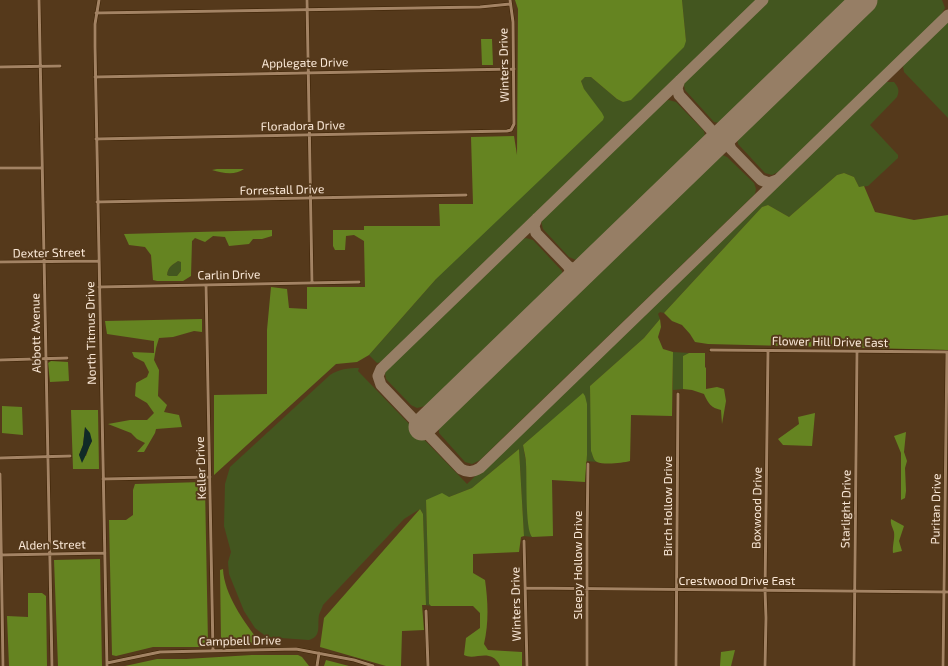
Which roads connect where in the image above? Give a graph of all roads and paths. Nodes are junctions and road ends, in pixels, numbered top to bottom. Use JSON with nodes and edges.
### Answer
{"nodes":[{"id":1,"x":39,"y":0,"type":"edge"},
{"id":2,"x":99,"y":0,"type":"edge"},
{"id":3,"x":307,"y":0,"type":"edge"},
{"id":4,"x":510,"y":0,"type":"edge"},
{"id":5,"x":510,"y":4,"type":"junction"},
{"id":6,"x":307,"y":10,"type":"junction"},
{"id":7,"x":96,"y":13,"type":"junction"},
{"id":8,"x":40,"y":66,"type":"junction"},
{"id":9,"x":60,"y":66,"type":"dead end"},
{"id":10,"x":0,"y":67,"type":"edge"},
{"id":11,"x":514,"y":69,"type":"junction"},
{"id":12,"x":308,"y":72,"type":"junction"},
{"id":13,"x":96,"y":77,"type":"junction"},
{"id":14,"x":510,"y":130,"type":"joint"},
{"id":15,"x":309,"y":135,"type":"junction"},
{"id":16,"x":96,"y":139,"type":"junction"},
{"id":17,"x":0,"y":168,"type":"edge"},
{"id":18,"x":42,"y":168,"type":"junction"},
{"id":19,"x":466,"y":195,"type":"dead end"},
{"id":20,"x":310,"y":198,"type":"junction"},
{"id":21,"x":98,"y":202,"type":"junction"},
{"id":22,"x":99,"y":261,"type":"junction"},
{"id":23,"x":0,"y":262,"type":"edge"},
{"id":24,"x":44,"y":262,"type":"junction"},
{"id":25,"x":312,"y":282,"type":"junction"},
{"id":26,"x":359,"y":282,"type":"dead end"},
{"id":27,"x":206,"y":285,"type":"junction"},
{"id":28,"x":100,"y":287,"type":"junction"},
{"id":29,"x":711,"y":350,"type":"dead end"},
{"id":30,"x":768,"y":351,"type":"junction"},
{"id":31,"x":857,"y":352,"type":"junction"},
{"id":32,"x":947,"y":352,"type":"edge"},
{"id":33,"x":67,"y":358,"type":"dead end"},
{"id":34,"x":46,"y":359,"type":"junction"},
{"id":35,"x":0,"y":360,"type":"edge"},
{"id":36,"x":678,"y":394,"type":"dead end"},
{"id":37,"x":70,"y":456,"type":"dead end"},
{"id":38,"x":48,"y":457,"type":"junction"},
{"id":39,"x":0,"y":458,"type":"edge"},
{"id":40,"x":588,"y":464,"type":"dead end"},
{"id":41,"x":0,"y":474,"type":"edge"},
{"id":42,"x":210,"y":477,"type":"junction"},
{"id":43,"x":103,"y":479,"type":"junction"},
{"id":44,"x":524,"y":541,"type":"dead end"},
{"id":45,"x":49,"y":554,"type":"junction"},
{"id":46,"x":104,"y":554,"type":"junction"},
{"id":47,"x":1,"y":555,"type":"edge"},
{"id":48,"x":525,"y":588,"type":"junction"},
{"id":49,"x":587,"y":588,"type":"junction"},
{"id":50,"x":677,"y":589,"type":"junction"},
{"id":51,"x":765,"y":590,"type":"junction"},
{"id":52,"x":855,"y":591,"type":"junction"},
{"id":53,"x":946,"y":592,"type":"edge"},
{"id":54,"x":426,"y":611,"type":"dead end"},
{"id":55,"x":213,"y":651,"type":"junction"},
{"id":56,"x":319,"y":653,"type":"junction"},
{"id":57,"x":107,"y":664,"type":"edge"},
{"id":58,"x":3,"y":666,"type":"edge"},
{"id":59,"x":52,"y":666,"type":"edge"},
{"id":60,"x":316,"y":666,"type":"edge"},
{"id":61,"x":373,"y":666,"type":"edge"},
{"id":62,"x":428,"y":666,"type":"edge"},
{"id":63,"x":526,"y":666,"type":"edge"},
{"id":64,"x":587,"y":666,"type":"edge"},
{"id":65,"x":676,"y":666,"type":"edge"},
{"id":66,"x":765,"y":666,"type":"edge"},
{"id":67,"x":854,"y":666,"type":"edge"},
{"id":68,"x":943,"y":666,"type":"edge"}],
"edges":[{"from":1,"to":8,"type":"street","name":"Abbott Avenue"},
{"from":2,"to":7,"type":"street","name":"North Titmus Drive"},
{"from":3,"to":6,"type":"street"},
{"from":4,"to":5,"type":"street","name":"Winters Drive"},
{"from":5,"to":6,"type":"street"},
{"from":5,"to":11,"type":"street","name":"Winters Drive"},
{"from":6,"to":7,"type":"street"},
{"from":6,"to":12,"type":"street"},
{"from":7,"to":13,"type":"street","name":"North Titmus Drive"},
{"from":8,"to":9,"type":"street"},
{"from":8,"to":10,"type":"street"},
{"from":8,"to":18,"type":"street","name":"Abbott Avenue"},
{"from":11,"to":12,"type":"street","name":"Applegate Drive"},
{"from":11,"to":14,"type":"street","name":"Winters Drive"},
{"from":12,"to":13,"type":"street","name":"Applegate Drive"},
{"from":12,"to":15,"type":"street"},
{"from":13,"to":16,"type":"street","name":"North Titmus Drive"},
{"from":14,"to":15,"type":"street","name":"Floradora Drive"},
{"from":15,"to":16,"type":"street","name":"Floradora Drive"},
{"from":15,"to":20,"type":"street"},
{"from":16,"to":21,"type":"street","name":"North Titmus Drive"},
{"from":17,"to":18,"type":"street"},
{"from":18,"to":24,"type":"street","name":"Abbott Avenue"},
{"from":19,"to":20,"type":"street","name":"Forrestall Drive"},
{"from":20,"to":21,"type":"street","name":"Forrestall Drive"},
{"from":20,"to":25,"type":"street"},
{"from":21,"to":22,"type":"street","name":"North Titmus Drive"},
{"from":22,"to":24,"type":"street","name":"Dexter Street"},
{"from":22,"to":28,"type":"street","name":"North Titmus Drive"},
{"from":23,"to":24,"type":"street","name":"Dexter Street"},
{"from":24,"to":34,"type":"street","name":"Abbott Avenue"},
{"from":25,"to":26,"type":"street","name":"Carlin Drive"},
{"from":25,"to":27,"type":"street","name":"Carlin Drive"},
{"from":27,"to":28,"type":"street","name":"Carlin Drive"},
{"from":27,"to":42,"type":"street","name":"Keller Drive"},
{"from":28,"to":43,"type":"street","name":"North Titmus Drive"},
{"from":29,"to":30,"type":"street","name":"Flower Hill Drive East"},
{"from":30,"to":31,"type":"street","name":"Flower Hill Drive East"},
{"from":30,"to":51,"type":"street","name":"Boxwood Drive"},
{"from":31,"to":32,"type":"street","name":"Flower Hill Drive East"},
{"from":31,"to":52,"type":"street","name":"Starlight Drive"},
{"from":32,"to":53,"type":"street","name":"Puritan Drive"},
{"from":33,"to":34,"type":"street"},
{"from":34,"to":35,"type":"street"},
{"from":34,"to":38,"type":"street","name":"Abbott Avenue"},
{"from":36,"to":50,"type":"street","name":"Birch Hollow Drive"},
{"from":37,"to":38,"type":"street"},
{"from":38,"to":39,"type":"street"},
{"from":38,"to":45,"type":"street","name":"Abbott Avenue"},
{"from":40,"to":49,"type":"street","name":"Sleepy Hollow Drive"},
{"from":41,"to":47,"type":"street"},
{"from":42,"to":43,"type":"street"},
{"from":42,"to":55,"type":"street","name":"Keller Drive"},
{"from":43,"to":46,"type":"street","name":"North Titmus Drive"},
{"from":44,"to":48,"type":"street","name":"Winters Drive"},
{"from":45,"to":46,"type":"street","name":"Alden Street"},
{"from":45,"to":47,"type":"street","name":"Alden Street"},
{"from":45,"to":59,"type":"street","name":"Abbott Avenue"},
{"from":46,"to":57,"type":"street","name":"North Titmus Drive"},
{"from":47,"to":58,"type":"street"},
{"from":48,"to":49,"type":"street","name":"Crestwood Drive East"},
{"from":48,"to":63,"type":"street","name":"Winters Drive"},
{"from":49,"to":50,"type":"street","name":"Crestwood Drive East"},
{"from":49,"to":64,"type":"street","name":"Sleepy Hollow Drive"},
{"from":50,"to":51,"type":"street","name":"Crestwood Drive East"},
{"from":50,"to":65,"type":"street","name":"Birch Hollow Drive"},
{"from":51,"to":52,"type":"street","name":"Crestwood Drive East"},
{"from":51,"to":66,"type":"street","name":"Boxwood Drive"},
{"from":52,"to":53,"type":"street","name":"Crestwood Drive East"},
{"from":52,"to":67,"type":"street","name":"Starlight Drive"},
{"from":53,"to":68,"type":"street","name":"Puritan Drive"},
{"from":54,"to":62,"type":"street"},
{"from":55,"to":56,"type":"street","name":"Campbell Drive"},
{"from":55,"to":57,"type":"street","name":"Campbell Drive"},
{"from":56,"to":60,"type":"street"},
{"from":56,"to":61,"type":"street","name":"Campbell Drive"}]}
